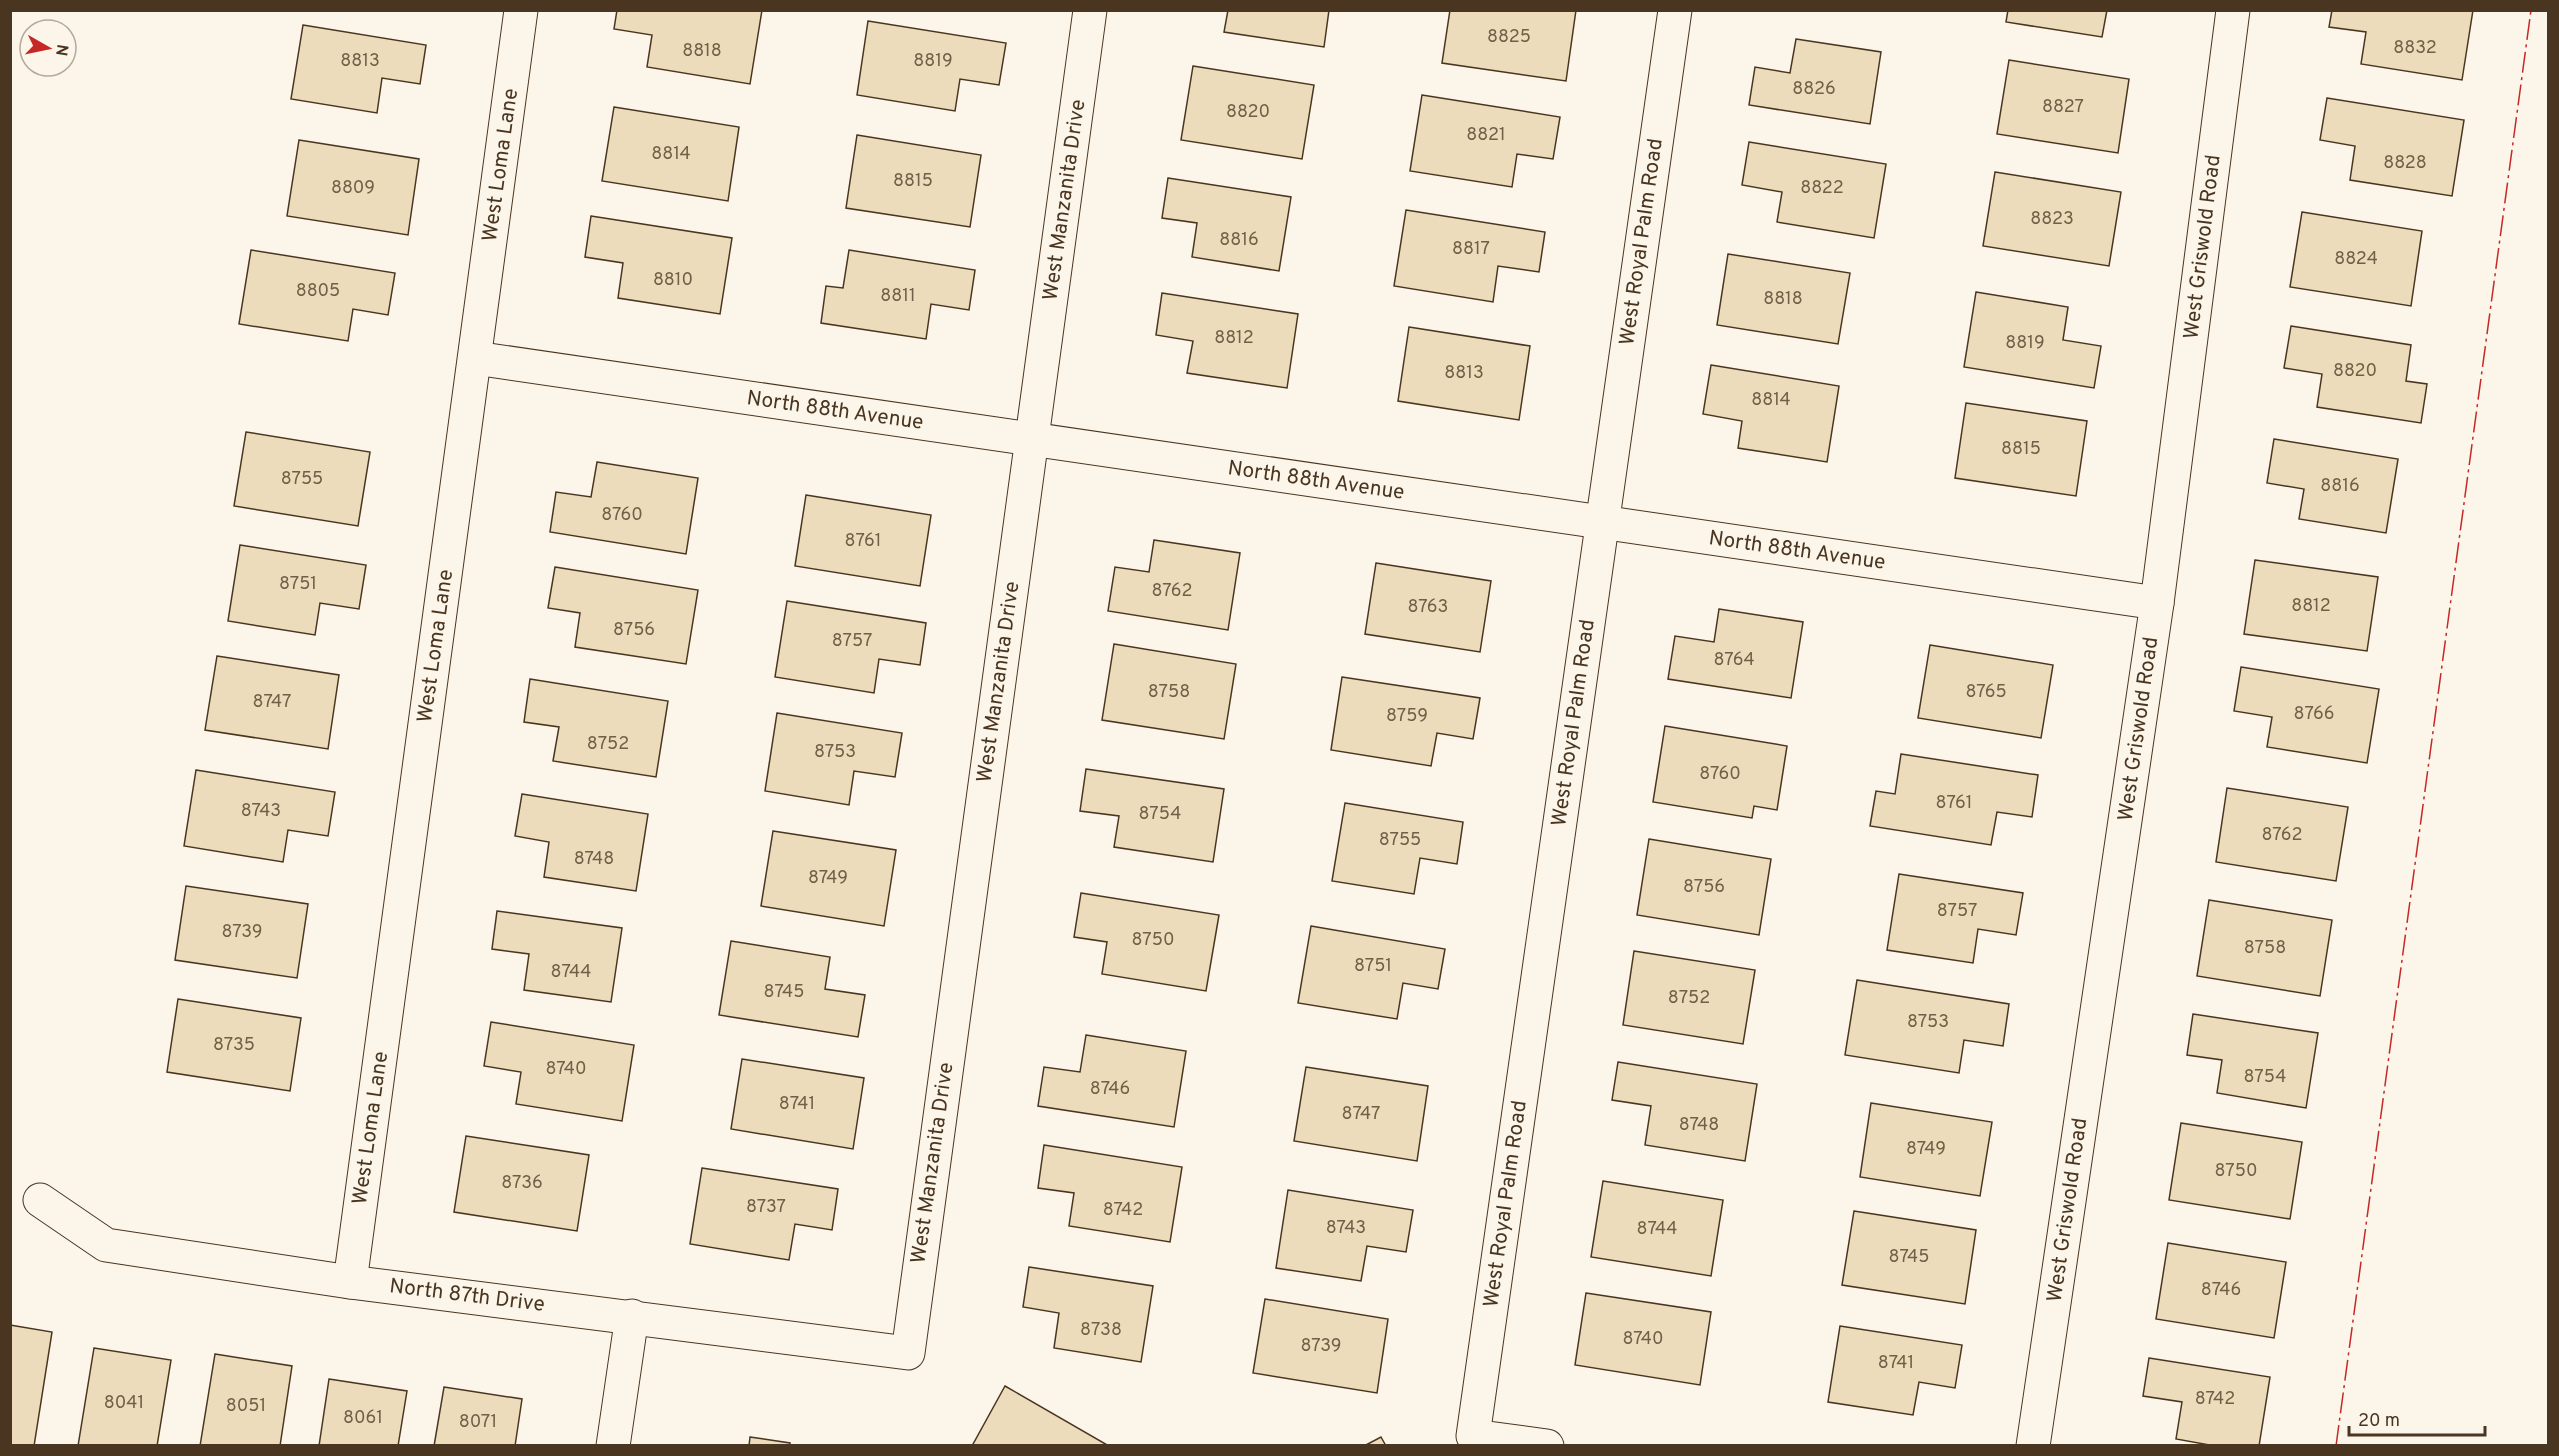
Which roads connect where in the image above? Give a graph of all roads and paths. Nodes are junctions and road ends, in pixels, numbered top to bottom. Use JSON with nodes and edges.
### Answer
{"nodes":[{"id":1,"x":521,"y":10,"type":"edge"},
{"id":2,"x":1090,"y":10,"type":"edge"},
{"id":3,"x":1675,"y":10,"type":"edge"},
{"id":4,"x":2233,"y":10,"type":"edge"},
{"id":5,"x":475,"y":358,"type":"junction"},
{"id":6,"x":1032,"y":440,"type":"junction"},
{"id":7,"x":1603,"y":523,"type":"junction"},
{"id":8,"x":2157,"y":603,"type":"junction"},
{"id":9,"x":40,"y":1200,"type":"dead end"},
{"id":10,"x":350,"y":1282,"type":"junction"},
{"id":11,"x":632,"y":1316,"type":"junction"},
{"id":12,"x":908,"y":1353,"type":"joint"},
{"id":13,"x":613,"y":1446,"type":"edge"},
{"id":14,"x":1547,"y":1446,"type":"edge"},
{"id":15,"x":2033,"y":1446,"type":"edge"}],
"edges":[{"from":1,"to":5,"type":"street","name":"West Loma Lane"},
{"from":2,"to":6,"type":"street","name":"West Manzanita Drive"},
{"from":3,"to":7,"type":"street","name":"West Royal Palm Road"},
{"from":4,"to":8,"type":"street","name":"West Griswold Road"},
{"from":5,"to":6,"type":"street","name":"North 88th Avenue"},
{"from":5,"to":10,"type":"street","name":"West Loma Lane"},
{"from":6,"to":7,"type":"street","name":"North 88th Avenue"},
{"from":6,"to":12,"type":"street","name":"West Manzanita Drive"},
{"from":7,"to":8,"type":"street","name":"North 88th Avenue"},
{"from":7,"to":14,"type":"street","name":"West Royal Palm Road"},
{"from":8,"to":15,"type":"street","name":"West Griswold Road"},
{"from":9,"to":10,"type":"street","name":"North 87th Drive"},
{"from":10,"to":11,"type":"street","name":"North 87th Drive"},
{"from":11,"to":12,"type":"street","name":"North 87th Drive"},
{"from":11,"to":13,"type":"street"}]}
